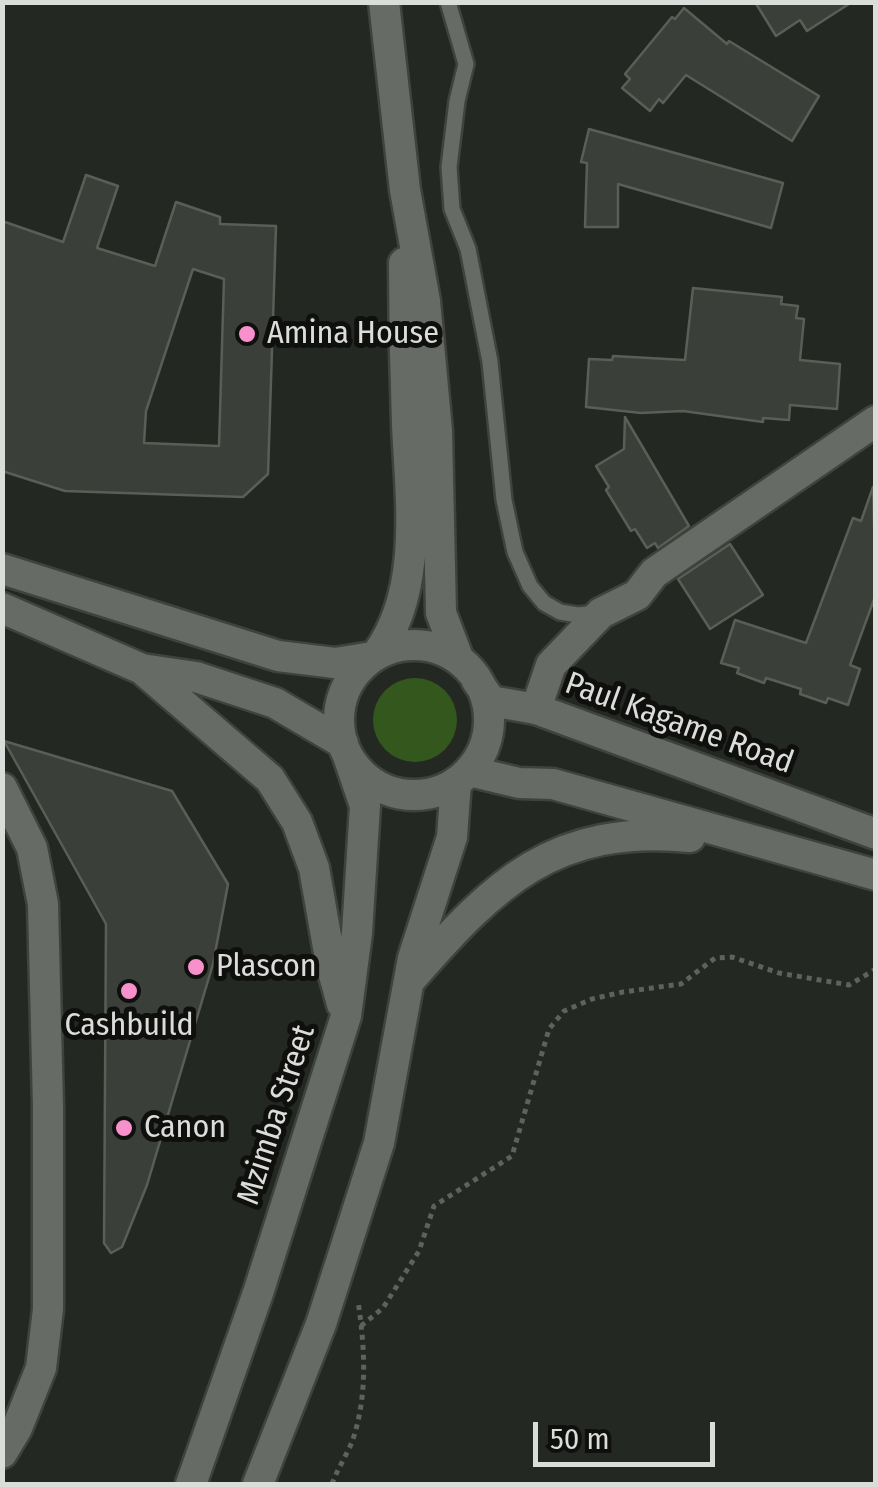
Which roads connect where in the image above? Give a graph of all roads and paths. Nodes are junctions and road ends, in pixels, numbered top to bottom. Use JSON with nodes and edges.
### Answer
{"nodes":[{"id":1,"x":384,"y":2,"type":"edge"},
{"id":2,"x":448,"y":2,"type":"edge"},
{"id":3,"x":404,"y":190,"type":"junction"},
{"id":4,"x":876,"y":421,"type":"edge"},
{"id":5,"x":2,"y":570,"type":"edge"},
{"id":6,"x":2,"y":608,"type":"edge"},
{"id":7,"x":601,"y":613,"type":"junction"},
{"id":8,"x":374,"y":656,"type":"junction"},
{"id":9,"x":464,"y":665,"type":"junction"},
{"id":10,"x":142,"y":669,"type":"junction"},
{"id":11,"x":536,"y":708,"type":"junction"},
{"id":12,"x":346,"y":750,"type":"junction"},
{"id":13,"x":463,"y":776,"type":"junction"},
{"id":14,"x":2,"y":788,"type":"edge"},
{"id":15,"x":876,"y":834,"type":"edge"},
{"id":16,"x":767,"y":844,"type":"junction"},
{"id":17,"x":876,"y":875,"type":"edge"},
{"id":18,"x":876,"y":969,"type":"edge"},
{"id":19,"x":408,"y":983,"type":"junction"},
{"id":20,"x":346,"y":1016,"type":"junction"},
{"id":21,"x":356,"y":1291,"type":"dead end"},
{"id":22,"x":362,"y":1326,"type":"junction"},
{"id":23,"x":2,"y":1453,"type":"edge"},
{"id":24,"x":191,"y":1484,"type":"edge"},
{"id":25,"x":258,"y":1484,"type":"edge"},
{"id":26,"x":332,"y":1484,"type":"edge"}],
"edges":[{"from":1,"to":3,"type":"main road"},
{"from":2,"to":7,"type":"lane"},
{"from":3,"to":8,"type":"main road"},
{"from":3,"to":9,"type":"main road"},
{"from":4,"to":7,"type":"main road"},
{"from":5,"to":8,"type":"main road"},
{"from":6,"to":10,"type":"main road"},
{"from":7,"to":11,"type":"main road"},
{"from":8,"to":9,"type":"main road"},
{"from":8,"to":12,"type":"main road"},
{"from":9,"to":11,"type":"main road","name":"Paul Kagame Road"},
{"from":9,"to":13,"type":"main road"},
{"from":10,"to":12,"type":"main road"},
{"from":10,"to":20,"type":"main road"},
{"from":11,"to":15,"type":"main road","name":"Paul Kagame Road"},
{"from":12,"to":13,"type":"main road"},
{"from":12,"to":20,"type":"main road","name":"Mzimba Street"},
{"from":13,"to":16,"type":"main road"},
{"from":13,"to":19,"type":"main road"},
{"from":14,"to":23,"type":"main road"},
{"from":16,"to":17,"type":"main road"},
{"from":16,"to":19,"type":"main road"},
{"from":18,"to":22,"type":"path"},
{"from":19,"to":25,"type":"main road"},
{"from":20,"to":24,"type":"main road","name":"Mzimba Street"},
{"from":21,"to":22,"type":"path"},
{"from":22,"to":26,"type":"path"}]}
